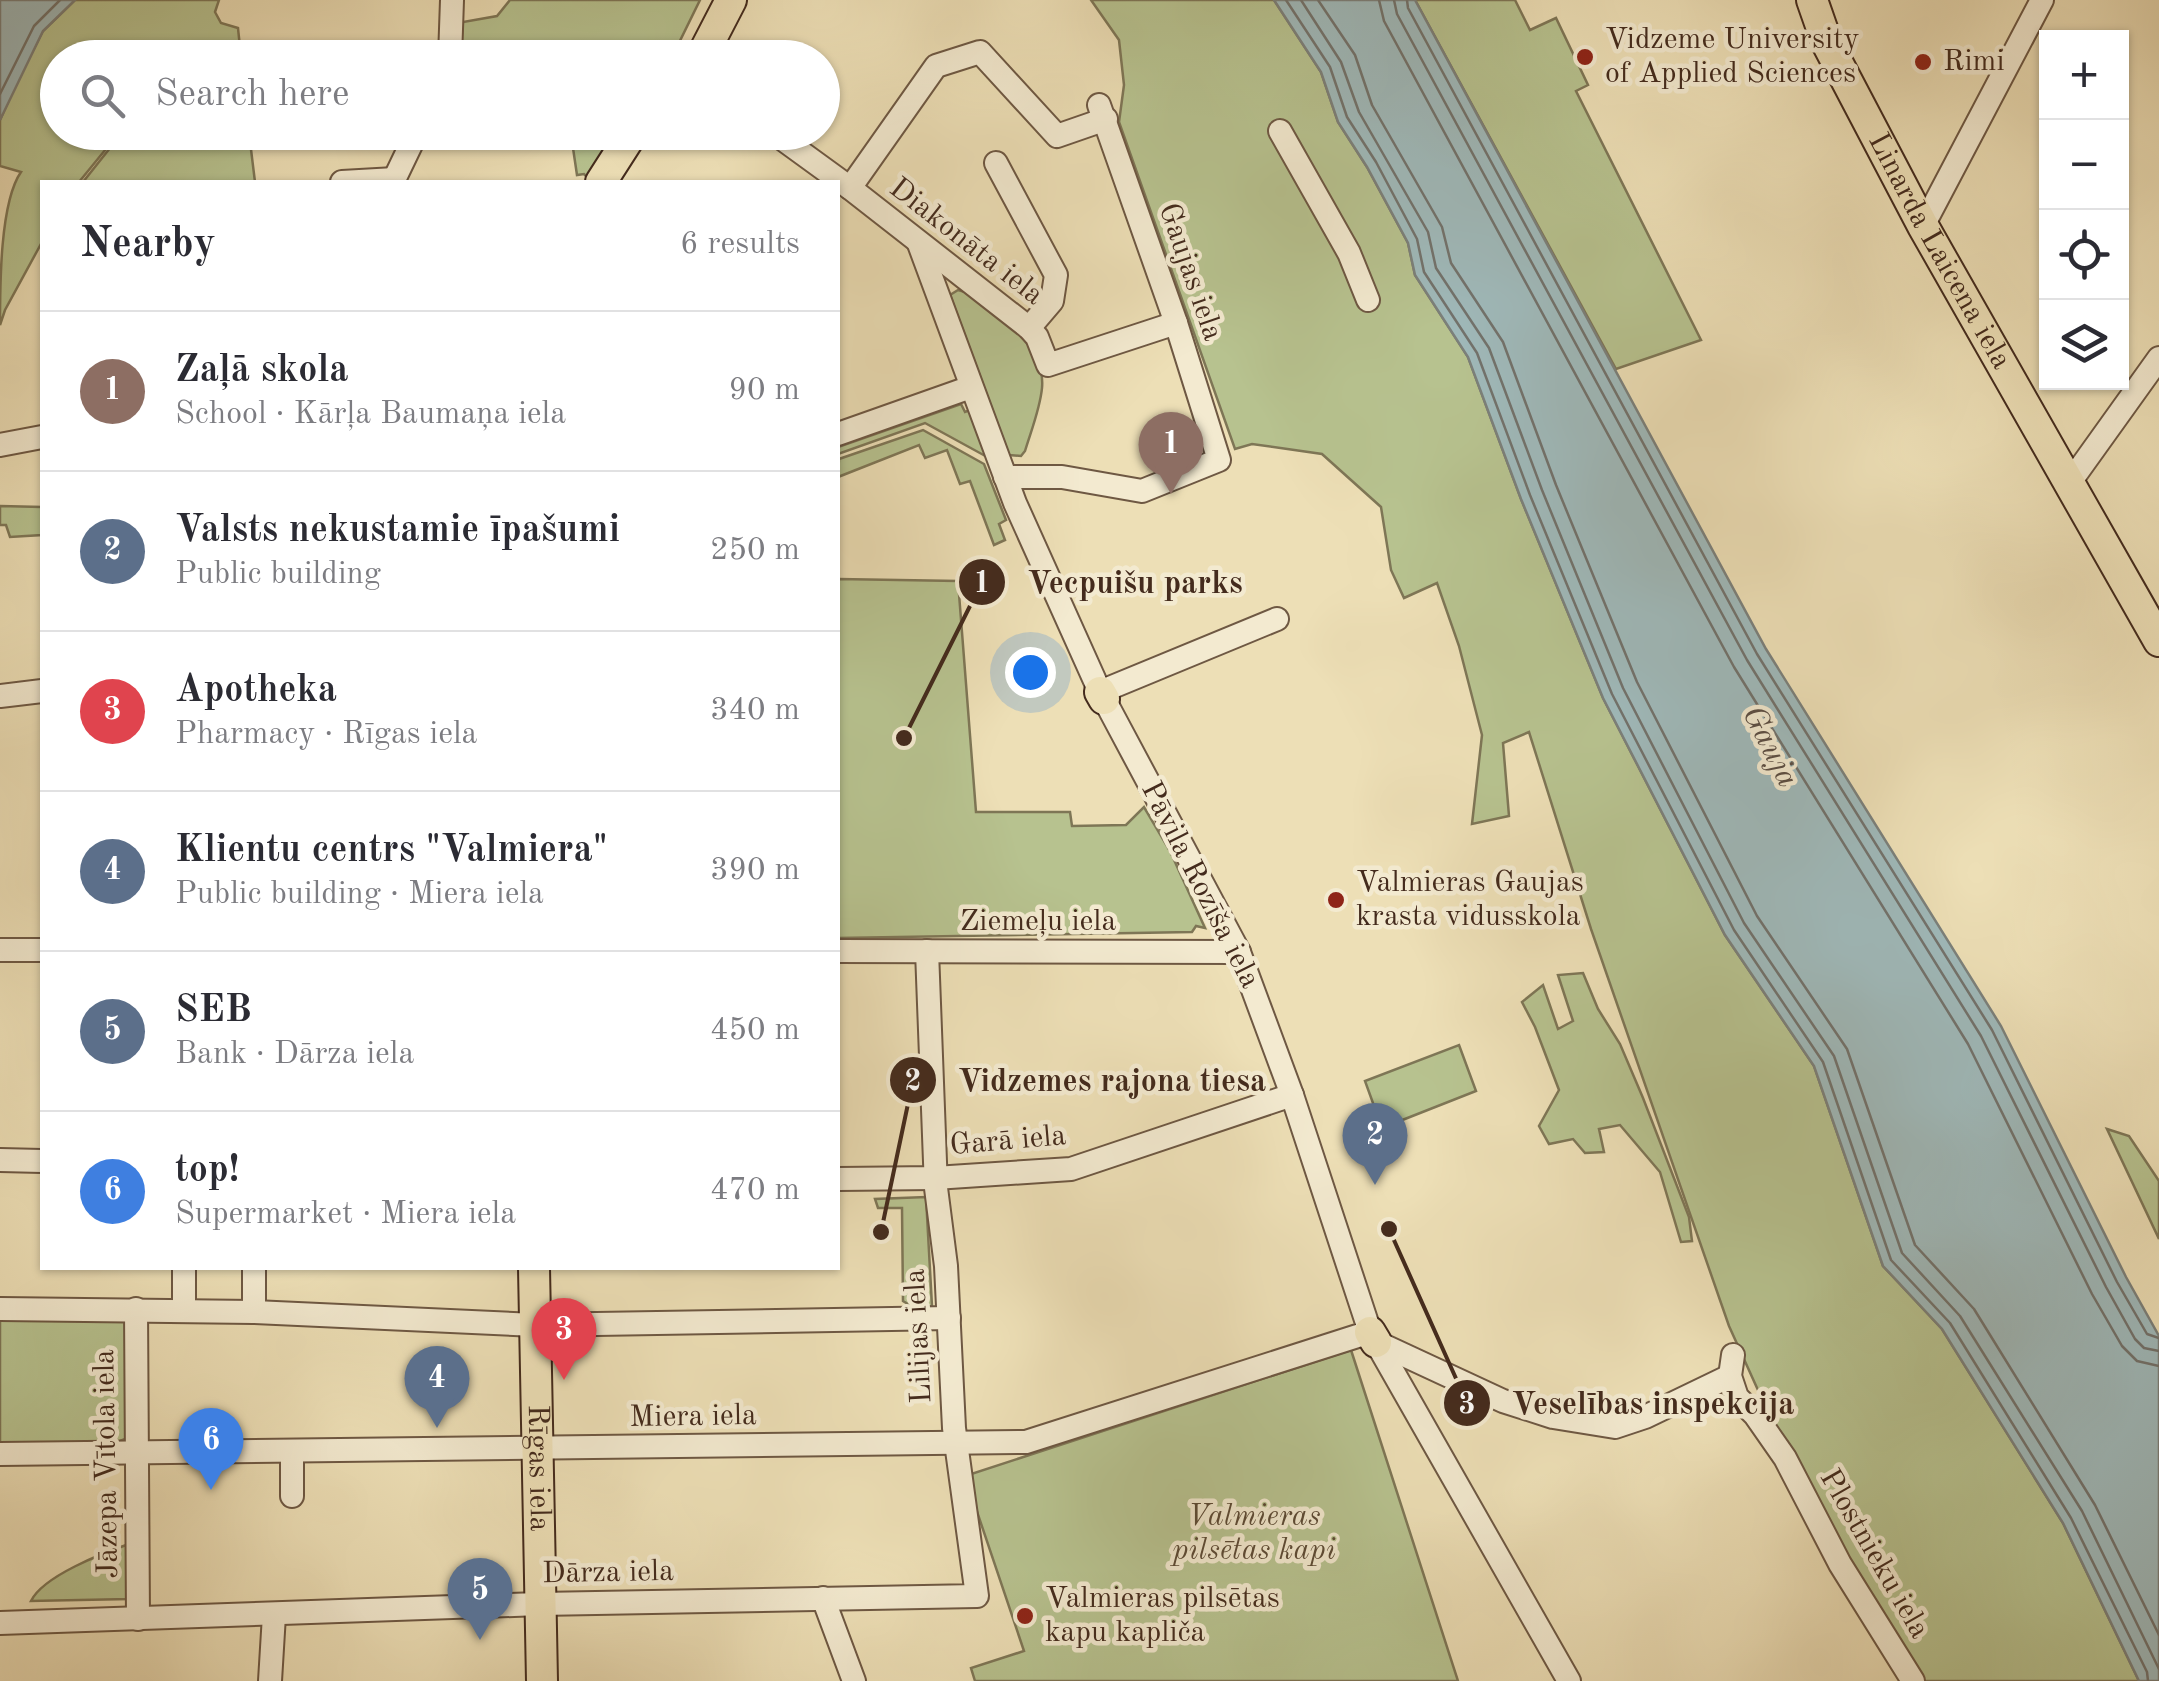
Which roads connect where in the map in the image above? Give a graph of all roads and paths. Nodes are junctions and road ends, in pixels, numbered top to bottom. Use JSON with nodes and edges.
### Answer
{"nodes":[{"id":1,"x":452,"y":0,"type":"edge"},
{"id":2,"x":708,"y":0,"type":"edge"},
{"id":3,"x":731,"y":0,"type":"edge"},
{"id":4,"x":2042,"y":0,"type":"edge"},
{"id":5,"x":1815,"y":5,"type":"edge"},
{"id":6,"x":451,"y":40,"type":"edge"},
{"id":7,"x":691,"y":40,"type":"edge"},
{"id":8,"x":710,"y":40,"type":"edge"},
{"id":9,"x":1280,"y":131,"type":"dead end"},
{"id":10,"x":409,"y":150,"type":"edge"},
{"id":11,"x":621,"y":150,"type":"edge"},
{"id":12,"x":643,"y":150,"type":"edge"},
{"id":13,"x":798,"y":150,"type":"edge"},
{"id":14,"x":996,"y":162,"type":"dead end"},
{"id":15,"x":394,"y":180,"type":"edge"},
{"id":16,"x":602,"y":180,"type":"edge"},
{"id":17,"x":624,"y":180,"type":"edge"},
{"id":18,"x":839,"y":180,"type":"edge"},
{"id":19,"x":840,"y":181,"type":"edge"},
{"id":20,"x":850,"y":188,"type":"junction"},
{"id":21,"x":1924,"y":226,"type":"junction"},
{"id":22,"x":919,"y":244,"type":"junction"},
{"id":23,"x":1368,"y":300,"type":"dead end"},
{"id":24,"x":1176,"y":323,"type":"junction"},
{"id":25,"x":1028,"y":328,"type":"junction"},
{"id":26,"x":2159,"y":358,"type":"edge"},
{"id":27,"x":971,"y":388,"type":"junction"},
{"id":28,"x":840,"y":433,"type":"edge"},
{"id":29,"x":40,"y":437,"type":"edge"},
{"id":30,"x":0,"y":444,"type":"edge"},
{"id":31,"x":1017,"y":477,"type":"junction"},
{"id":32,"x":2068,"y":485,"type":"junction"},
{"id":33,"x":1277,"y":619,"type":"dead end"},
{"id":34,"x":2159,"y":641,"type":"edge"},
{"id":35,"x":40,"y":691,"type":"edge"},
{"id":36,"x":0,"y":696,"type":"edge"},
{"id":37,"x":1102,"y":696,"type":"junction"},
{"id":38,"x":0,"y":950,"type":"edge"},
{"id":39,"x":40,"y":950,"type":"edge"},
{"id":40,"x":840,"y":951,"type":"edge"},
{"id":41,"x":929,"y":951,"type":"junction"},
{"id":42,"x":1240,"y":952,"type":"junction"},
{"id":43,"x":1292,"y":1095,"type":"junction"},
{"id":44,"x":0,"y":1160,"type":"edge"},
{"id":45,"x":40,"y":1161,"type":"edge"},
{"id":46,"x":935,"y":1178,"type":"junction"},
{"id":47,"x":840,"y":1179,"type":"edge"},
{"id":48,"x":184,"y":1270,"type":"edge"},
{"id":49,"x":254,"y":1270,"type":"edge"},
{"id":50,"x":534,"y":1270,"type":"edge"},
{"id":51,"x":0,"y":1309,"type":"edge"},
{"id":52,"x":136,"y":1309,"type":"junction"},
{"id":53,"x":184,"y":1310,"type":"junction"},
{"id":54,"x":254,"y":1312,"type":"junction"},
{"id":55,"x":949,"y":1318,"type":"junction"},
{"id":56,"x":535,"y":1325,"type":"junction"},
{"id":57,"x":1373,"y":1337,"type":"junction"},
{"id":58,"x":955,"y":1445,"type":"junction"},
{"id":59,"x":536,"y":1449,"type":"junction"},
{"id":60,"x":134,"y":1452,"type":"junction"},
{"id":61,"x":292,"y":1452,"type":"junction"},
{"id":62,"x":0,"y":1454,"type":"edge"},
{"id":63,"x":292,"y":1496,"type":"dead end"},
{"id":64,"x":977,"y":1596,"type":"joint"},
{"id":65,"x":824,"y":1598,"type":"junction"},
{"id":66,"x":540,"y":1604,"type":"junction"},
{"id":67,"x":274,"y":1615,"type":"junction"},
{"id":68,"x":138,"y":1619,"type":"junction"},
{"id":69,"x":0,"y":1623,"type":"edge"},
{"id":70,"x":543,"y":1676,"type":"edge"},
{"id":71,"x":270,"y":1681,"type":"edge"},
{"id":72,"x":854,"y":1681,"type":"edge"},
{"id":73,"x":1569,"y":1681,"type":"edge"},
{"id":74,"x":1913,"y":1681,"type":"edge"}],
"edges":[{"from":1,"to":6,"type":"street"},
{"from":2,"to":7,"type":"main road"},
{"from":3,"to":8,"type":"main road"},
{"from":4,"to":21,"type":"street"},
{"from":5,"to":21,"type":"main road","name":"Linarda Laicena iela"},
{"from":9,"to":23,"type":"street"},
{"from":10,"to":15,"type":"street"},
{"from":11,"to":16,"type":"main road"},
{"from":12,"to":17,"type":"main road"},
{"from":13,"to":18,"type":"street","name":"Diakonāta iela"},
{"from":14,"to":25,"type":"street"},
{"from":19,"to":20,"type":"street","name":"Diakonāta iela"},
{"from":20,"to":22,"type":"street","name":"Diakonāta iela"},
{"from":20,"to":24,"type":"street","name":"Gaujas iela"},
{"from":21,"to":32,"type":"main road","name":"Linarda Laicena iela"},
{"from":22,"to":25,"type":"street","name":"Diakonāta iela"},
{"from":22,"to":27,"type":"street","name":"Pāvila Rozīša iela"},
{"from":24,"to":25,"type":"street","name":"Diakonāta iela"},
{"from":24,"to":31,"type":"street","name":"Gaujas iela"},
{"from":26,"to":32,"type":"street"},
{"from":27,"to":28,"type":"street"},
{"from":27,"to":31,"type":"street","name":"Pāvila Rozīša iela"},
{"from":29,"to":30,"type":"street"},
{"from":31,"to":37,"type":"street","name":"Pāvila Rozīša iela"},
{"from":32,"to":34,"type":"main road","name":"Linarda Laicena iela"},
{"from":33,"to":37,"type":"street"},
{"from":35,"to":36,"type":"street"},
{"from":37,"to":42,"type":"street","name":"Pāvila Rozīša iela"},
{"from":38,"to":39,"type":"street"},
{"from":40,"to":41,"type":"street","name":"Ziemeļu iela"},
{"from":41,"to":42,"type":"street","name":"Ziemeļu iela"},
{"from":41,"to":46,"type":"street","name":"Lilijas iela"},
{"from":42,"to":43,"type":"street","name":"Pāvila Rozīša iela"},
{"from":43,"to":46,"type":"street","name":"Garā iela"},
{"from":43,"to":57,"type":"street","name":"Pāvila Rozīša iela"},
{"from":44,"to":45,"type":"street"},
{"from":46,"to":47,"type":"street","name":"Garā iela"},
{"from":46,"to":55,"type":"street","name":"Lilijas iela"},
{"from":48,"to":53,"type":"street"},
{"from":49,"to":54,"type":"street"},
{"from":50,"to":56,"type":"main road","name":"Rīgas iela"},
{"from":51,"to":52,"type":"street"},
{"from":52,"to":53,"type":"street"},
{"from":52,"to":60,"type":"street","name":"Jāzepa Vītola iela"},
{"from":53,"to":54,"type":"street"},
{"from":54,"to":56,"type":"street"},
{"from":55,"to":56,"type":"street"},
{"from":55,"to":58,"type":"street","name":"Lilijas iela"},
{"from":56,"to":59,"type":"main road","name":"Rīgas iela"},
{"from":57,"to":58,"type":"street","name":"Miera iela"},
{"from":57,"to":73,"type":"street","name":"Pāvila Rozīša iela"},
{"from":57,"to":74,"type":"street","name":"Plostnieku iela"},
{"from":58,"to":59,"type":"street","name":"Miera iela"},
{"from":58,"to":64,"type":"street","name":"Lilijas iela"},
{"from":59,"to":61,"type":"street","name":"Miera iela"},
{"from":59,"to":66,"type":"main road","name":"Rīgas iela"},
{"from":60,"to":61,"type":"street","name":"Miera iela"},
{"from":60,"to":62,"type":"street","name":"Miera iela"},
{"from":60,"to":68,"type":"street","name":"Jāzepa Vītola iela"},
{"from":61,"to":63,"type":"street"},
{"from":64,"to":65,"type":"street","name":"Dārza iela"},
{"from":65,"to":66,"type":"street","name":"Dārza iela"},
{"from":65,"to":72,"type":"street"},
{"from":66,"to":67,"type":"street","name":"Dārza iela"},
{"from":66,"to":70,"type":"main road","name":"Rīgas iela"},
{"from":67,"to":68,"type":"street","name":"Dārza iela"},
{"from":67,"to":71,"type":"street"},
{"from":68,"to":69,"type":"street","name":"Dārza iela"}]}
